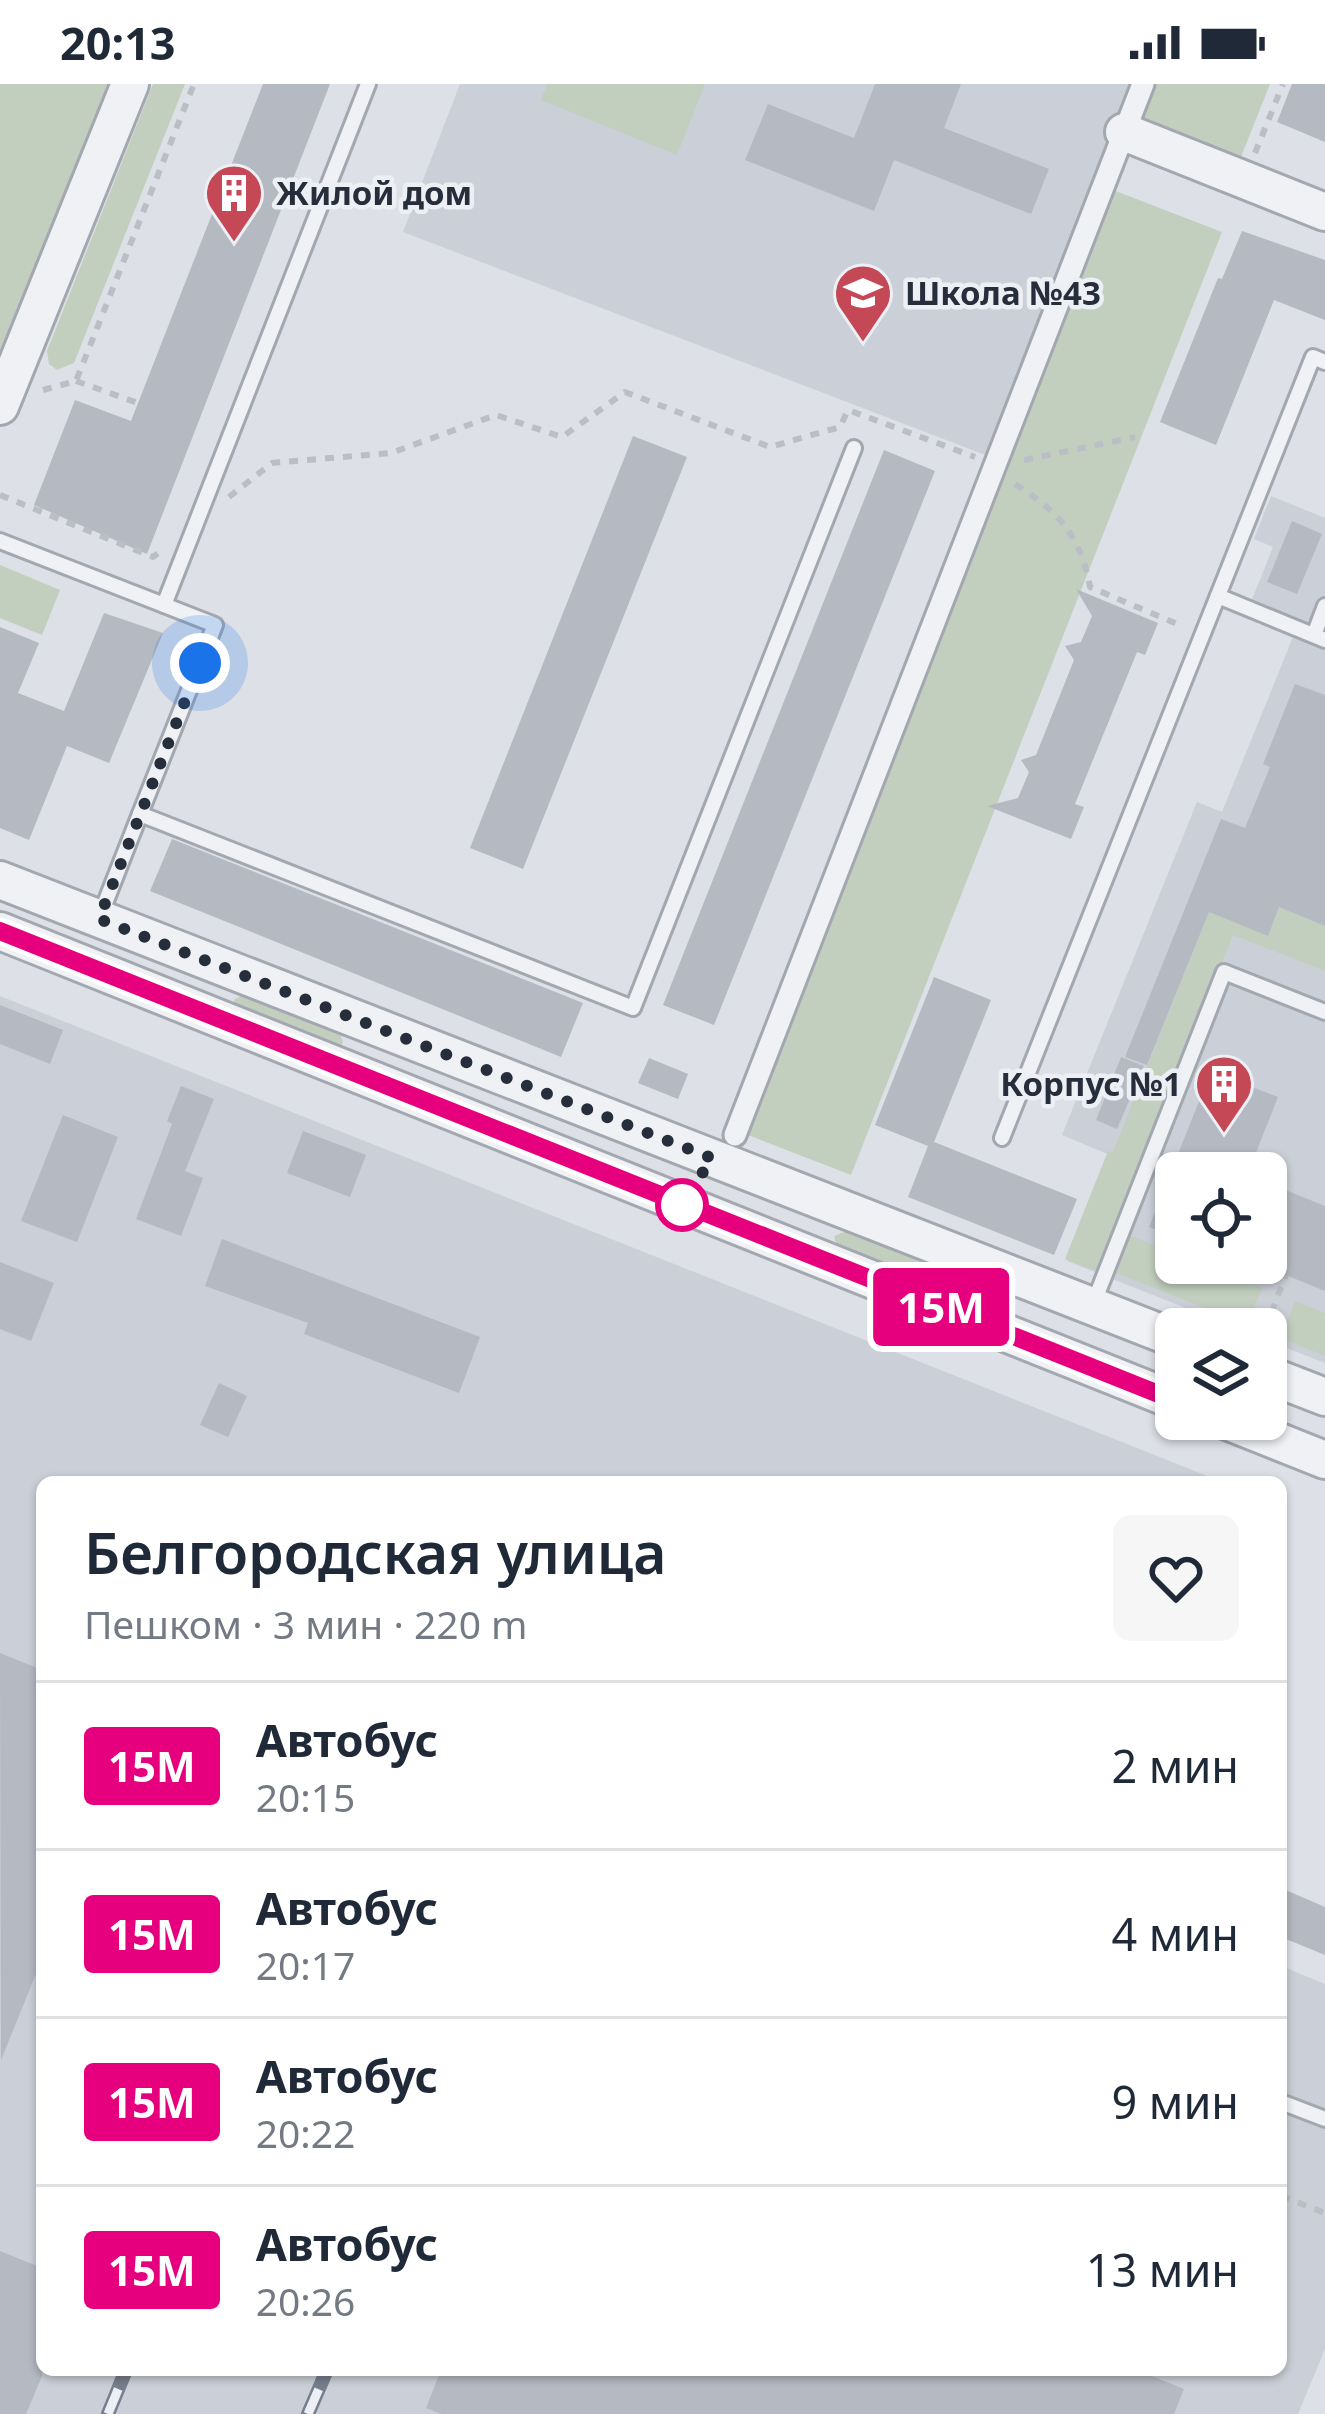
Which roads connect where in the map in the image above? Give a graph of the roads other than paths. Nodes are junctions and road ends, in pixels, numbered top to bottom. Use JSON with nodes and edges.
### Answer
{"nodes":[{"id":1,"x":130,"y":84,"type":"edge"},
{"id":2,"x":368,"y":84,"type":"edge"},
{"id":3,"x":1143,"y":84,"type":"edge"},
{"id":4,"x":1124,"y":132,"type":"junction"},
{"id":5,"x":1325,"y":212,"type":"edge"},
{"id":6,"x":1325,"y":362,"type":"edge"},
{"id":7,"x":5,"y":394,"type":"edge"},
{"id":8,"x":854,"y":448,"type":"dead end"},
{"id":9,"x":0,"y":541,"type":"edge"},
{"id":10,"x":1218,"y":596,"type":"junction"},
{"id":11,"x":164,"y":605,"type":"junction"},
{"id":12,"x":1325,"y":606,"type":"edge"},
{"id":13,"x":1319,"y":637,"type":"edge"},
{"id":14,"x":140,"y":814,"type":"junction"},
{"id":15,"x":0,"y":880,"type":"edge"},
{"id":16,"x":99,"y":919,"type":"junction"},
{"id":17,"x":0,"y":931,"type":"edge"},
{"id":18,"x":1325,"y":1012,"type":"edge"},
{"id":19,"x":735,"y":1135,"type":"dead end"},
{"id":20,"x":1002,"y":1138,"type":"dead end"},
{"id":21,"x":1092,"y":1307,"type":"junction"},
{"id":22,"x":1155,"y":1331,"type":"edge"},
{"id":23,"x":1287,"y":1382,"type":"edge"},
{"id":24,"x":1155,"y":1393,"type":"edge"},
{"id":25,"x":1325,"y":1397,"type":"edge"},
{"id":26,"x":1275,"y":1440,"type":"edge"},
{"id":27,"x":1325,"y":1460,"type":"edge"},
{"id":28,"x":1287,"y":2104,"type":"edge"},
{"id":29,"x":1325,"y":2119,"type":"edge"}],
"edges":[{"from":1,"to":7,"type":"street"},
{"from":2,"to":11,"type":"lane"},
{"from":3,"to":4,"type":"street"},
{"from":4,"to":5,"type":"street"},
{"from":4,"to":19,"type":"street"},
{"from":6,"to":10,"type":"lane"},
{"from":8,"to":14,"type":"lane"},
{"from":9,"to":11,"type":"lane"},
{"from":10,"to":13,"type":"lane"},
{"from":10,"to":20,"type":"lane"},
{"from":11,"to":14,"type":"lane"},
{"from":12,"to":13,"type":"lane"},
{"from":14,"to":16,"type":"lane"},
{"from":15,"to":16,"type":"street"},
{"from":16,"to":21,"type":"street"},
{"from":17,"to":24,"type":"street"},
{"from":18,"to":21,"type":"lane"},
{"from":21,"to":22,"type":"street"},
{"from":23,"to":25,"type":"street"},
{"from":26,"to":27,"type":"street"},
{"from":28,"to":29,"type":"lane"}]}
